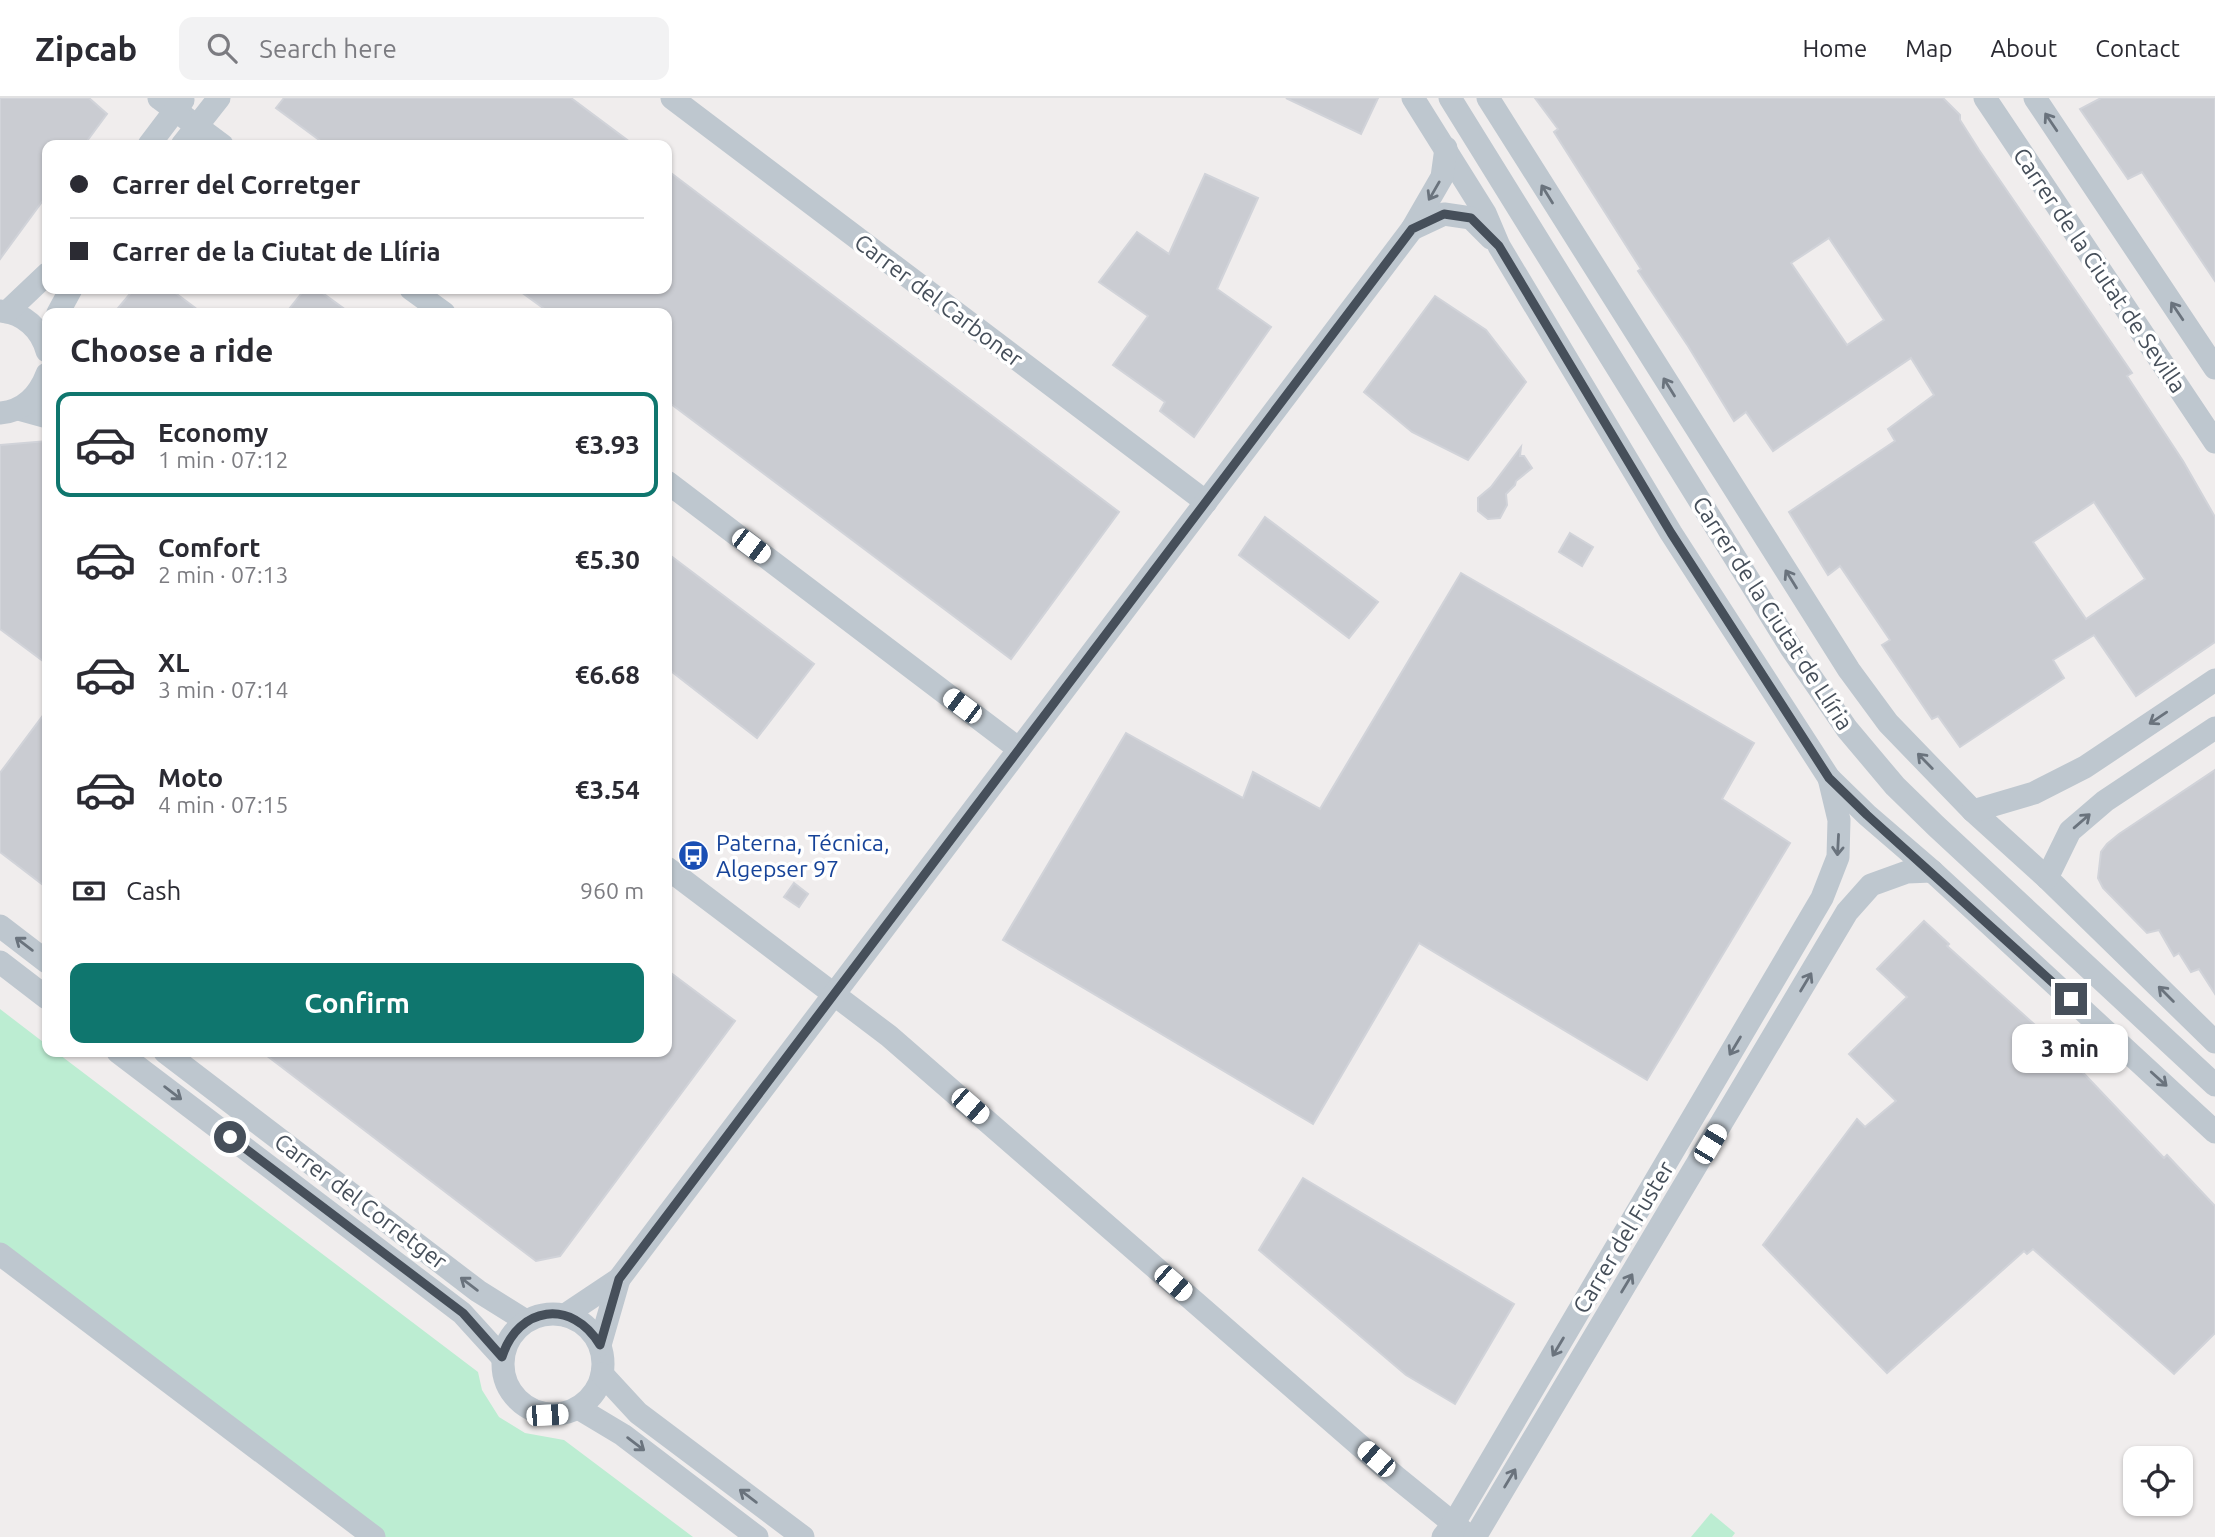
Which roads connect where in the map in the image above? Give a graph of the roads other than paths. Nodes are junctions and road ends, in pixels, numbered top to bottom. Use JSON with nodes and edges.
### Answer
{"nodes":[{"id":1,"x":219,"y":98,"type":"edge"},
{"id":2,"x":673,"y":98,"type":"edge"},
{"id":3,"x":1413,"y":98,"type":"edge"},
{"id":4,"x":1450,"y":98,"type":"edge"},
{"id":5,"x":1488,"y":98,"type":"edge"},
{"id":6,"x":1985,"y":98,"type":"edge"},
{"id":7,"x":2035,"y":98,"type":"edge"},
{"id":8,"x":173,"y":102,"type":"edge"},
{"id":9,"x":197,"y":127,"type":"junction"},
{"id":10,"x":152,"y":140,"type":"edge"},
{"id":11,"x":186,"y":140,"type":"edge"},
{"id":12,"x":215,"y":140,"type":"edge"},
{"id":13,"x":1446,"y":148,"type":"junction"},
{"id":14,"x":1412,"y":229,"type":"junction"},
{"id":15,"x":1499,"y":246,"type":"junction"},
{"id":16,"x":42,"y":278,"type":"edge"},
{"id":17,"x":418,"y":294,"type":"edge"},
{"id":18,"x":436,"y":308,"type":"edge"},
{"id":19,"x":3,"y":311,"type":"edge"},
{"id":20,"x":42,"y":337,"type":"edge"},
{"id":21,"x":2215,"y":368,"type":"edge"},
{"id":22,"x":42,"y":388,"type":"edge"},
{"id":23,"x":9,"y":411,"type":"edge"},
{"id":24,"x":42,"y":416,"type":"edge"},
{"id":25,"x":2215,"y":442,"type":"edge"},
{"id":26,"x":672,"y":486,"type":"edge"},
{"id":27,"x":1206,"y":502,"type":"junction"},
{"id":28,"x":2215,"y":680,"type":"edge"},
{"id":29,"x":2215,"y":728,"type":"edge"},
{"id":30,"x":1019,"y":749,"type":"junction"},
{"id":31,"x":1829,"y":778,"type":"junction"},
{"id":32,"x":1973,"y":811,"type":"junction"},
{"id":33,"x":1932,"y":871,"type":"junction"},
{"id":34,"x":672,"y":872,"type":"edge"},
{"id":35,"x":2047,"y":878,"type":"junction"},
{"id":36,"x":0,"y":926,"type":"edge"},
{"id":37,"x":42,"y":958,"type":"edge"},
{"id":38,"x":0,"y":962,"type":"edge"},
{"id":39,"x":42,"y":994,"type":"edge"},
{"id":40,"x":834,"y":995,"type":"junction"},
{"id":41,"x":2215,"y":1042,"type":"edge"},
{"id":42,"x":125,"y":1057,"type":"edge"},
{"id":43,"x":172,"y":1057,"type":"edge"},
{"id":44,"x":2215,"y":1085,"type":"edge"},
{"id":45,"x":2215,"y":1132,"type":"edge"},
{"id":46,"x":0,"y":1254,"type":"edge"},
{"id":47,"x":619,"y":1279,"type":"junction"},
{"id":48,"x":565,"y":1315,"type":"junction"},
{"id":49,"x":526,"y":1321,"type":"junction"},
{"id":50,"x":600,"y":1345,"type":"junction"},
{"id":51,"x":502,"y":1357,"type":"junction"},
{"id":52,"x":603,"y":1374,"type":"junction"},
{"id":53,"x":578,"y":1408,"type":"junction"},
{"id":54,"x":1455,"y":1532,"type":"edge"},
{"id":55,"x":374,"y":1537,"type":"edge"},
{"id":56,"x":757,"y":1537,"type":"edge"},
{"id":57,"x":803,"y":1537,"type":"edge"},
{"id":58,"x":1475,"y":1537,"type":"edge"}],
"edges":[{"from":1,"to":9,"type":"street"},
{"from":2,"to":27,"type":"street","name":"Carrer del Carboner"},
{"from":3,"to":13,"type":"street","name":"Carrer de la Ciutat de Llíria"},
{"from":4,"to":44,"type":"street","name":"Carrer de la Ciutat de Llíria"},
{"from":32,"to":5,"type":"street","name":"Carrer de la Ciutat de Llíria","one_way":true},
{"from":6,"to":25,"type":"street","name":"Carrer de la Ciutat de Sevilla"},
{"from":21,"to":7,"type":"street","name":"Carrer de la Ciutat de Sevilla","one_way":true},
{"from":8,"to":9,"type":"street"},
{"from":8,"to":10,"type":"street"},
{"from":9,"to":11,"type":"street"},
{"from":9,"to":12,"type":"street"},
{"from":13,"to":14,"type":"street","one_way":true},
{"from":13,"to":15,"type":"street","name":"Carrer de la Ciutat de Llíria"},
{"from":14,"to":15,"type":"street"},
{"from":14,"to":27,"type":"street"},
{"from":15,"to":31,"type":"street","name":"Carrer de la Ciutat de Llíria"},
{"from":16,"to":19,"type":"street"},
{"from":17,"to":18,"type":"street"},
{"from":19,"to":20,"type":"street"},
{"from":22,"to":23,"type":"street"},
{"from":23,"to":24,"type":"street"},
{"from":26,"to":30,"type":"street"},
{"from":27,"to":30,"type":"street"},
{"from":28,"to":32,"type":"street","one_way":true},
{"from":35,"to":29,"type":"street","one_way":true},
{"from":30,"to":40,"type":"street"},
{"from":31,"to":33,"type":"street","name":"Carrer de la Ciutat de Llíria"},
{"from":31,"to":54,"type":"street","name":"Carrer del Fuster","one_way":true},
{"from":32,"to":35,"type":"street","name":"Carrer de la Ciutat de Llíria"},
{"from":33,"to":45,"type":"street","name":"Carrer de la Ciutat de Llíria","one_way":true},
{"from":58,"to":33,"type":"street","name":"Carrer del Fuster","one_way":true},
{"from":34,"to":40,"type":"street"},
{"from":41,"to":35,"type":"street","name":"Carrer de la Ciutat de Llíria","one_way":true},
{"from":37,"to":36,"type":"street","one_way":true},
{"from":38,"to":39,"type":"street"},
{"from":40,"to":47,"type":"street"},
{"from":40,"to":54,"type":"street"},
{"from":42,"to":51,"type":"street","name":"Carrer del Corretger","one_way":true},
{"from":49,"to":43,"type":"street","name":"Carrer del Corretger","one_way":true},
{"from":46,"to":55,"type":"street"},
{"from":47,"to":48,"type":"street"},
{"from":47,"to":50,"type":"street"},
{"from":48,"to":49,"type":"street"},
{"from":48,"to":50,"type":"street"},
{"from":49,"to":51,"type":"street"},
{"from":50,"to":52,"type":"street"},
{"from":51,"to":53,"type":"street"},
{"from":52,"to":53,"type":"street"},
{"from":57,"to":52,"type":"street","one_way":true},
{"from":53,"to":56,"type":"street","one_way":true}]}
